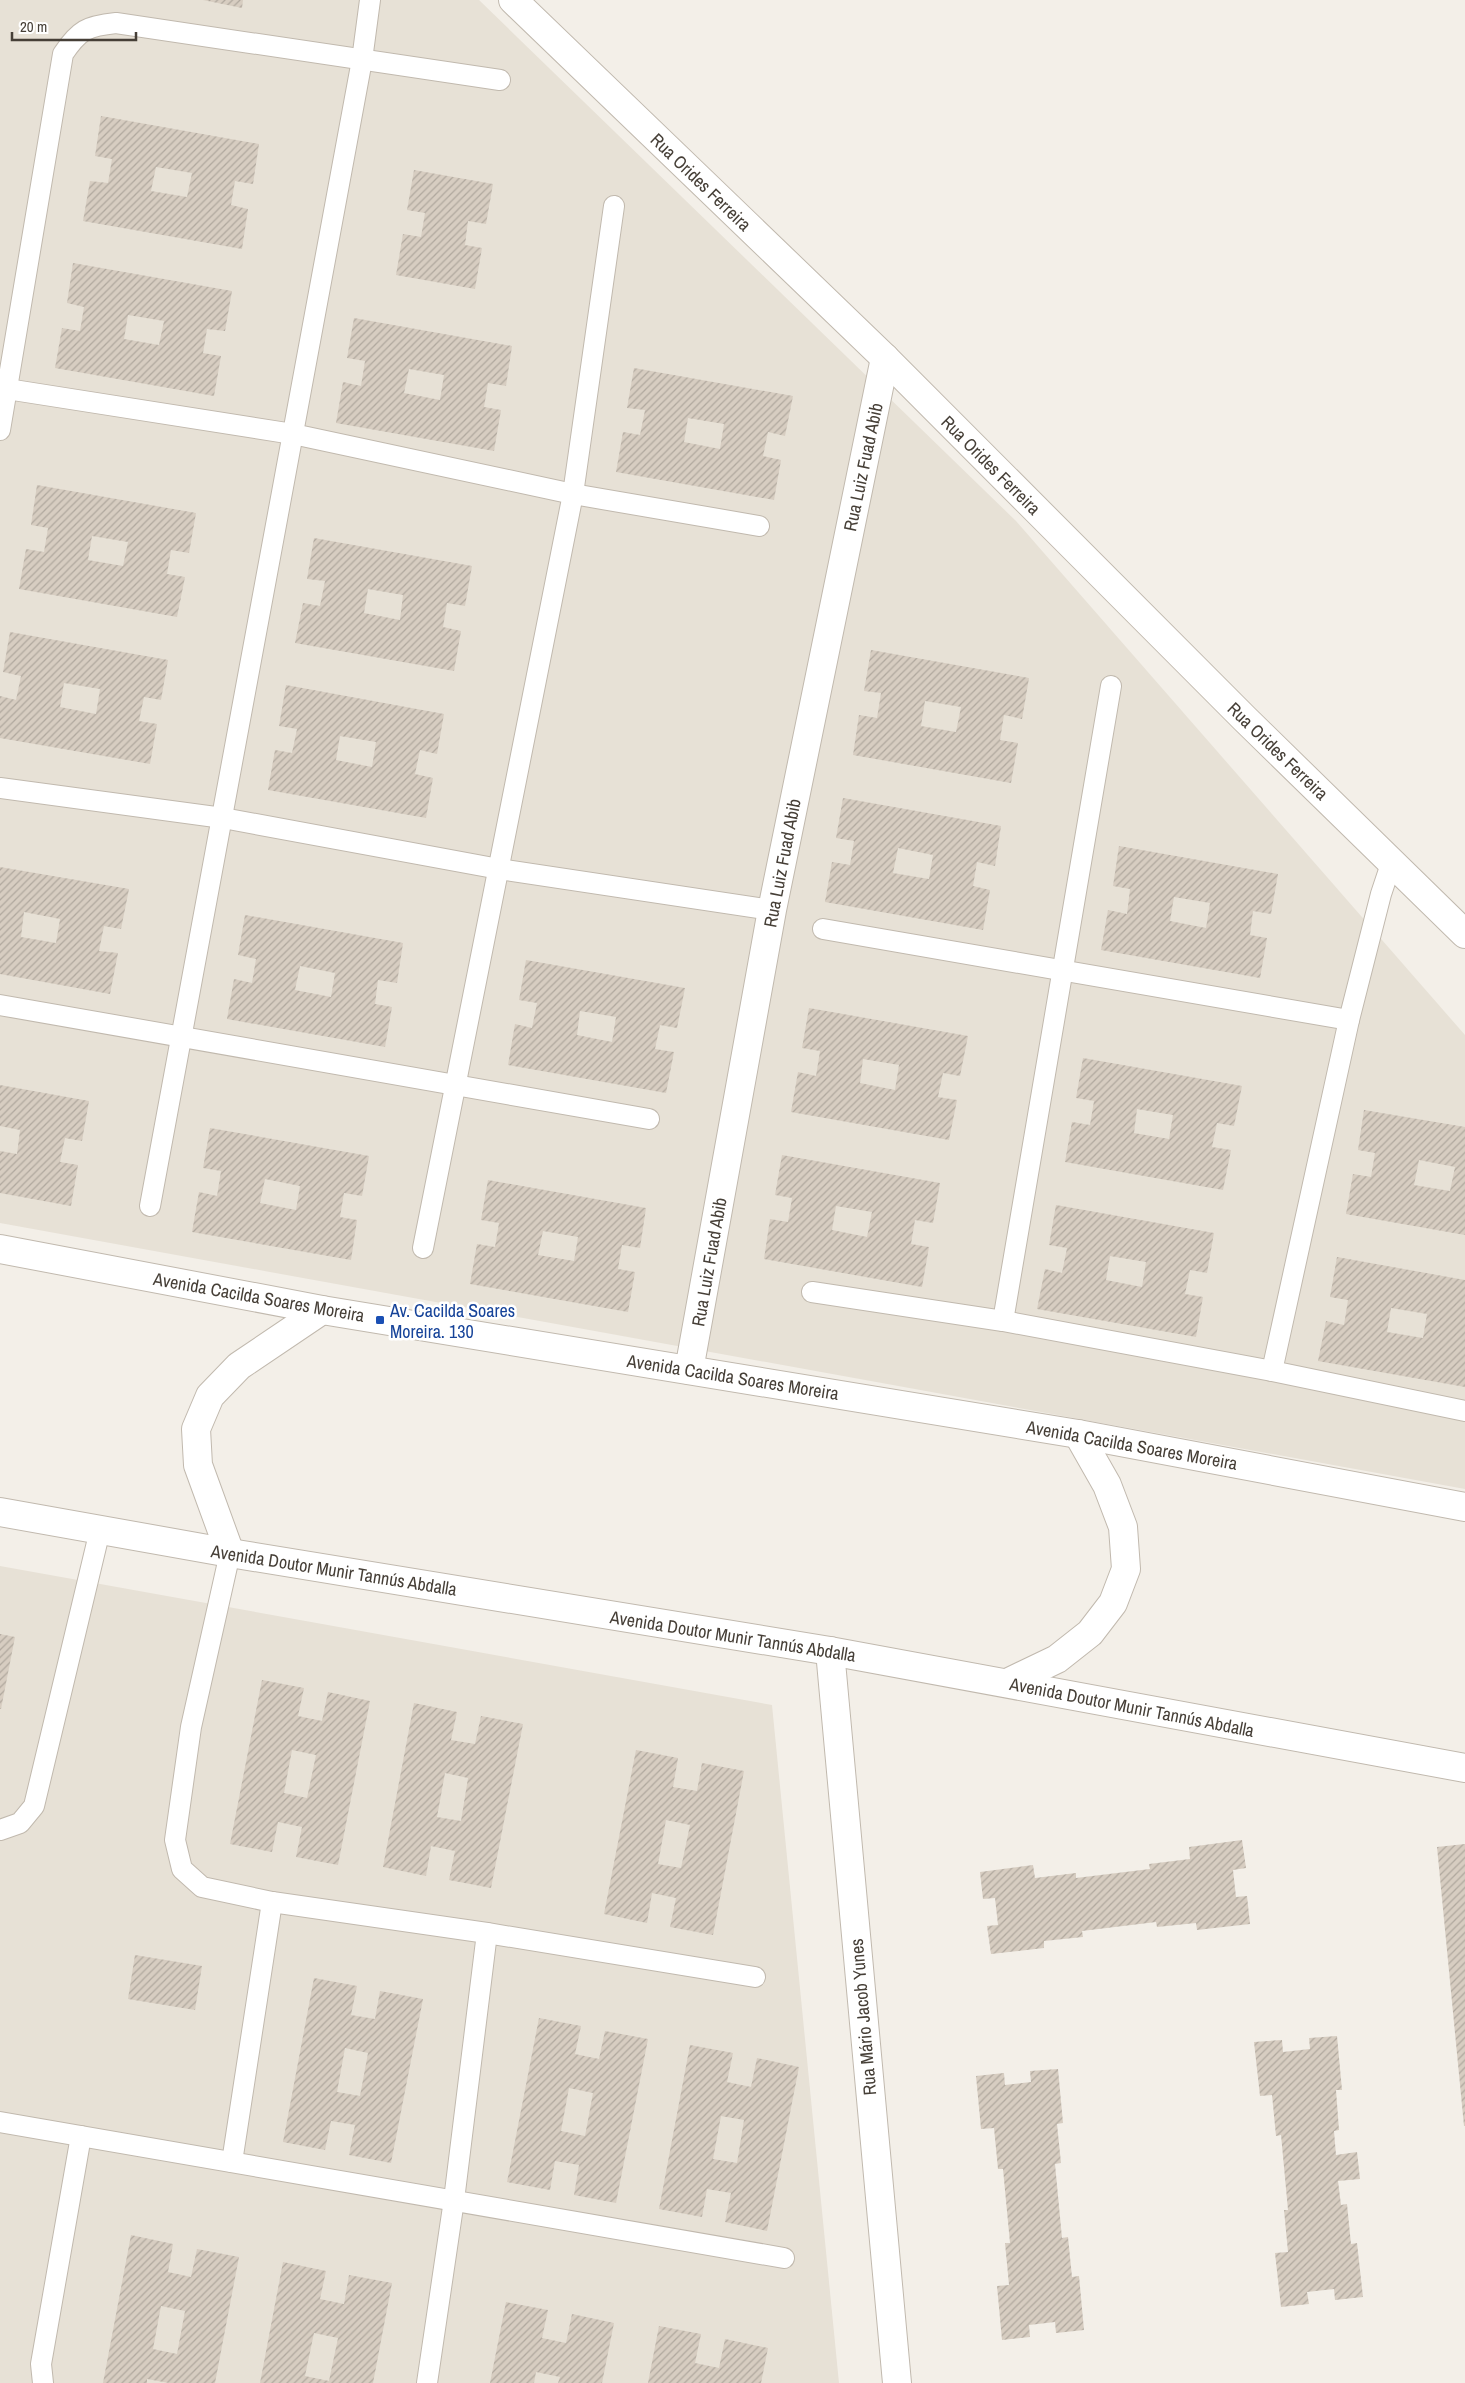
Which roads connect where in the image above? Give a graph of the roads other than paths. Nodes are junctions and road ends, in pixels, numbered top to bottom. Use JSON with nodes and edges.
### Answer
{"nodes":[{"id":1,"x":370,"y":0,"type":"edge"},
{"id":2,"x":513,"y":0,"type":"edge"},
{"id":3,"x":362,"y":60,"type":"junction"},
{"id":4,"x":500,"y":80,"type":"dead end"},
{"id":5,"x":614,"y":206,"type":"dead end"},
{"id":6,"x":885,"y":358,"type":"junction"},
{"id":7,"x":7,"y":389,"type":"junction"},
{"id":8,"x":0,"y":430,"type":"edge"},
{"id":9,"x":293,"y":434,"type":"junction"},
{"id":10,"x":573,"y":494,"type":"junction"},
{"id":11,"x":759,"y":526,"type":"dead end"},
{"id":12,"x":1111,"y":686,"type":"dead end"},
{"id":13,"x":0,"y":788,"type":"edge"},
{"id":14,"x":223,"y":818,"type":"junction"},
{"id":15,"x":1392,"y":861,"type":"junction"},
{"id":16,"x":499,"y":869,"type":"junction"},
{"id":17,"x":772,"y":910,"type":"junction"},
{"id":18,"x":823,"y":929,"type":"dead end"},
{"id":19,"x":1465,"y":934,"type":"edge"},
{"id":20,"x":1064,"y":970,"type":"junction"},
{"id":21,"x":0,"y":1005,"type":"edge"},
{"id":22,"x":1349,"y":1020,"type":"junction"},
{"id":23,"x":182,"y":1036,"type":"junction"},
{"id":24,"x":456,"y":1084,"type":"junction"},
{"id":25,"x":649,"y":1119,"type":"dead end"},
{"id":26,"x":150,"y":1206,"type":"dead end"},
{"id":27,"x":423,"y":1248,"type":"dead end"},
{"id":28,"x":0,"y":1249,"type":"edge"},
{"id":29,"x":812,"y":1292,"type":"dead end"},
{"id":30,"x":322,"y":1310,"type":"junction"},
{"id":31,"x":1003,"y":1321,"type":"junction"},
{"id":32,"x":689,"y":1370,"type":"junction"},
{"id":33,"x":1272,"y":1371,"type":"junction"},
{"id":34,"x":1465,"y":1412,"type":"edge"},
{"id":35,"x":1078,"y":1434,"type":"junction"},
{"id":36,"x":1465,"y":1507,"type":"edge"},
{"id":37,"x":0,"y":1512,"type":"edge"},
{"id":38,"x":100,"y":1530,"type":"junction"},
{"id":39,"x":230,"y":1553,"type":"junction"},
{"id":40,"x":830,"y":1652,"type":"junction"},
{"id":41,"x":1007,"y":1683,"type":"junction"},
{"id":42,"x":1465,"y":1768,"type":"edge"},
{"id":43,"x":0,"y":1830,"type":"edge"},
{"id":44,"x":272,"y":1902,"type":"junction"},
{"id":45,"x":488,"y":1933,"type":"junction"},
{"id":46,"x":755,"y":1977,"type":"dead end"},
{"id":47,"x":0,"y":2123,"type":"edge"},
{"id":48,"x":80,"y":2136,"type":"junction"},
{"id":49,"x":232,"y":2162,"type":"junction"},
{"id":50,"x":454,"y":2200,"type":"junction"},
{"id":51,"x":784,"y":2258,"type":"dead end"},
{"id":52,"x":43,"y":2383,"type":"edge"},
{"id":53,"x":427,"y":2383,"type":"edge"},
{"id":54,"x":897,"y":2383,"type":"edge"}],
"edges":[{"from":1,"to":3,"type":"lane"},
{"from":2,"to":6,"type":"street","name":"Rua Orides Ferreira"},
{"from":3,"to":4,"type":"lane"},
{"from":3,"to":7,"type":"lane"},
{"from":3,"to":9,"type":"lane"},
{"from":5,"to":10,"type":"lane"},
{"from":6,"to":15,"type":"street","name":"Rua Orides Ferreira"},
{"from":6,"to":17,"type":"street","name":"Rua Luiz Fuad Abib"},
{"from":7,"to":8,"type":"lane"},
{"from":7,"to":9,"type":"lane"},
{"from":9,"to":10,"type":"lane"},
{"from":9,"to":14,"type":"lane"},
{"from":10,"to":11,"type":"lane"},
{"from":10,"to":16,"type":"lane"},
{"from":12,"to":20,"type":"lane"},
{"from":13,"to":14,"type":"lane"},
{"from":14,"to":16,"type":"lane"},
{"from":14,"to":23,"type":"lane"},
{"from":15,"to":19,"type":"street","name":"Rua Orides Ferreira"},
{"from":15,"to":22,"type":"lane"},
{"from":16,"to":17,"type":"lane"},
{"from":16,"to":24,"type":"lane"},
{"from":17,"to":32,"type":"street","name":"Rua Luiz Fuad Abib"},
{"from":18,"to":20,"type":"lane"},
{"from":20,"to":22,"type":"lane"},
{"from":20,"to":31,"type":"lane"},
{"from":21,"to":23,"type":"lane"},
{"from":22,"to":33,"type":"lane"},
{"from":23,"to":24,"type":"lane"},
{"from":23,"to":26,"type":"lane"},
{"from":24,"to":25,"type":"lane"},
{"from":24,"to":27,"type":"lane"},
{"from":28,"to":30,"type":"street","name":"Avenida Cacilda Soares Moreira"},
{"from":29,"to":31,"type":"lane"},
{"from":30,"to":32,"type":"street","name":"Avenida Cacilda Soares Moreira"},
{"from":30,"to":39,"type":"street"},
{"from":31,"to":33,"type":"lane"},
{"from":32,"to":35,"type":"street","name":"Avenida Cacilda Soares Moreira"},
{"from":33,"to":34,"type":"lane"},
{"from":35,"to":36,"type":"street","name":"Avenida Cacilda Soares Moreira"},
{"from":35,"to":41,"type":"street"},
{"from":37,"to":38,"type":"street","name":"Avenida Doutor Munir Tannús Abdalla"},
{"from":38,"to":39,"type":"street","name":"Avenida Doutor Munir Tannús Abdalla"},
{"from":38,"to":43,"type":"lane"},
{"from":39,"to":40,"type":"street","name":"Avenida Doutor Munir Tannús Abdalla"},
{"from":39,"to":44,"type":"lane"},
{"from":40,"to":41,"type":"street","name":"Avenida Doutor Munir Tannús Abdalla"},
{"from":40,"to":54,"type":"street","name":"Rua Mário Jacob Yunes"},
{"from":41,"to":42,"type":"street","name":"Avenida Doutor Munir Tannús Abdalla"},
{"from":44,"to":45,"type":"lane"},
{"from":44,"to":49,"type":"lane"},
{"from":45,"to":46,"type":"lane"},
{"from":45,"to":50,"type":"lane"},
{"from":47,"to":48,"type":"lane"},
{"from":48,"to":49,"type":"lane"},
{"from":48,"to":52,"type":"lane"},
{"from":49,"to":50,"type":"lane"},
{"from":50,"to":51,"type":"lane"},
{"from":50,"to":53,"type":"lane"}]}
